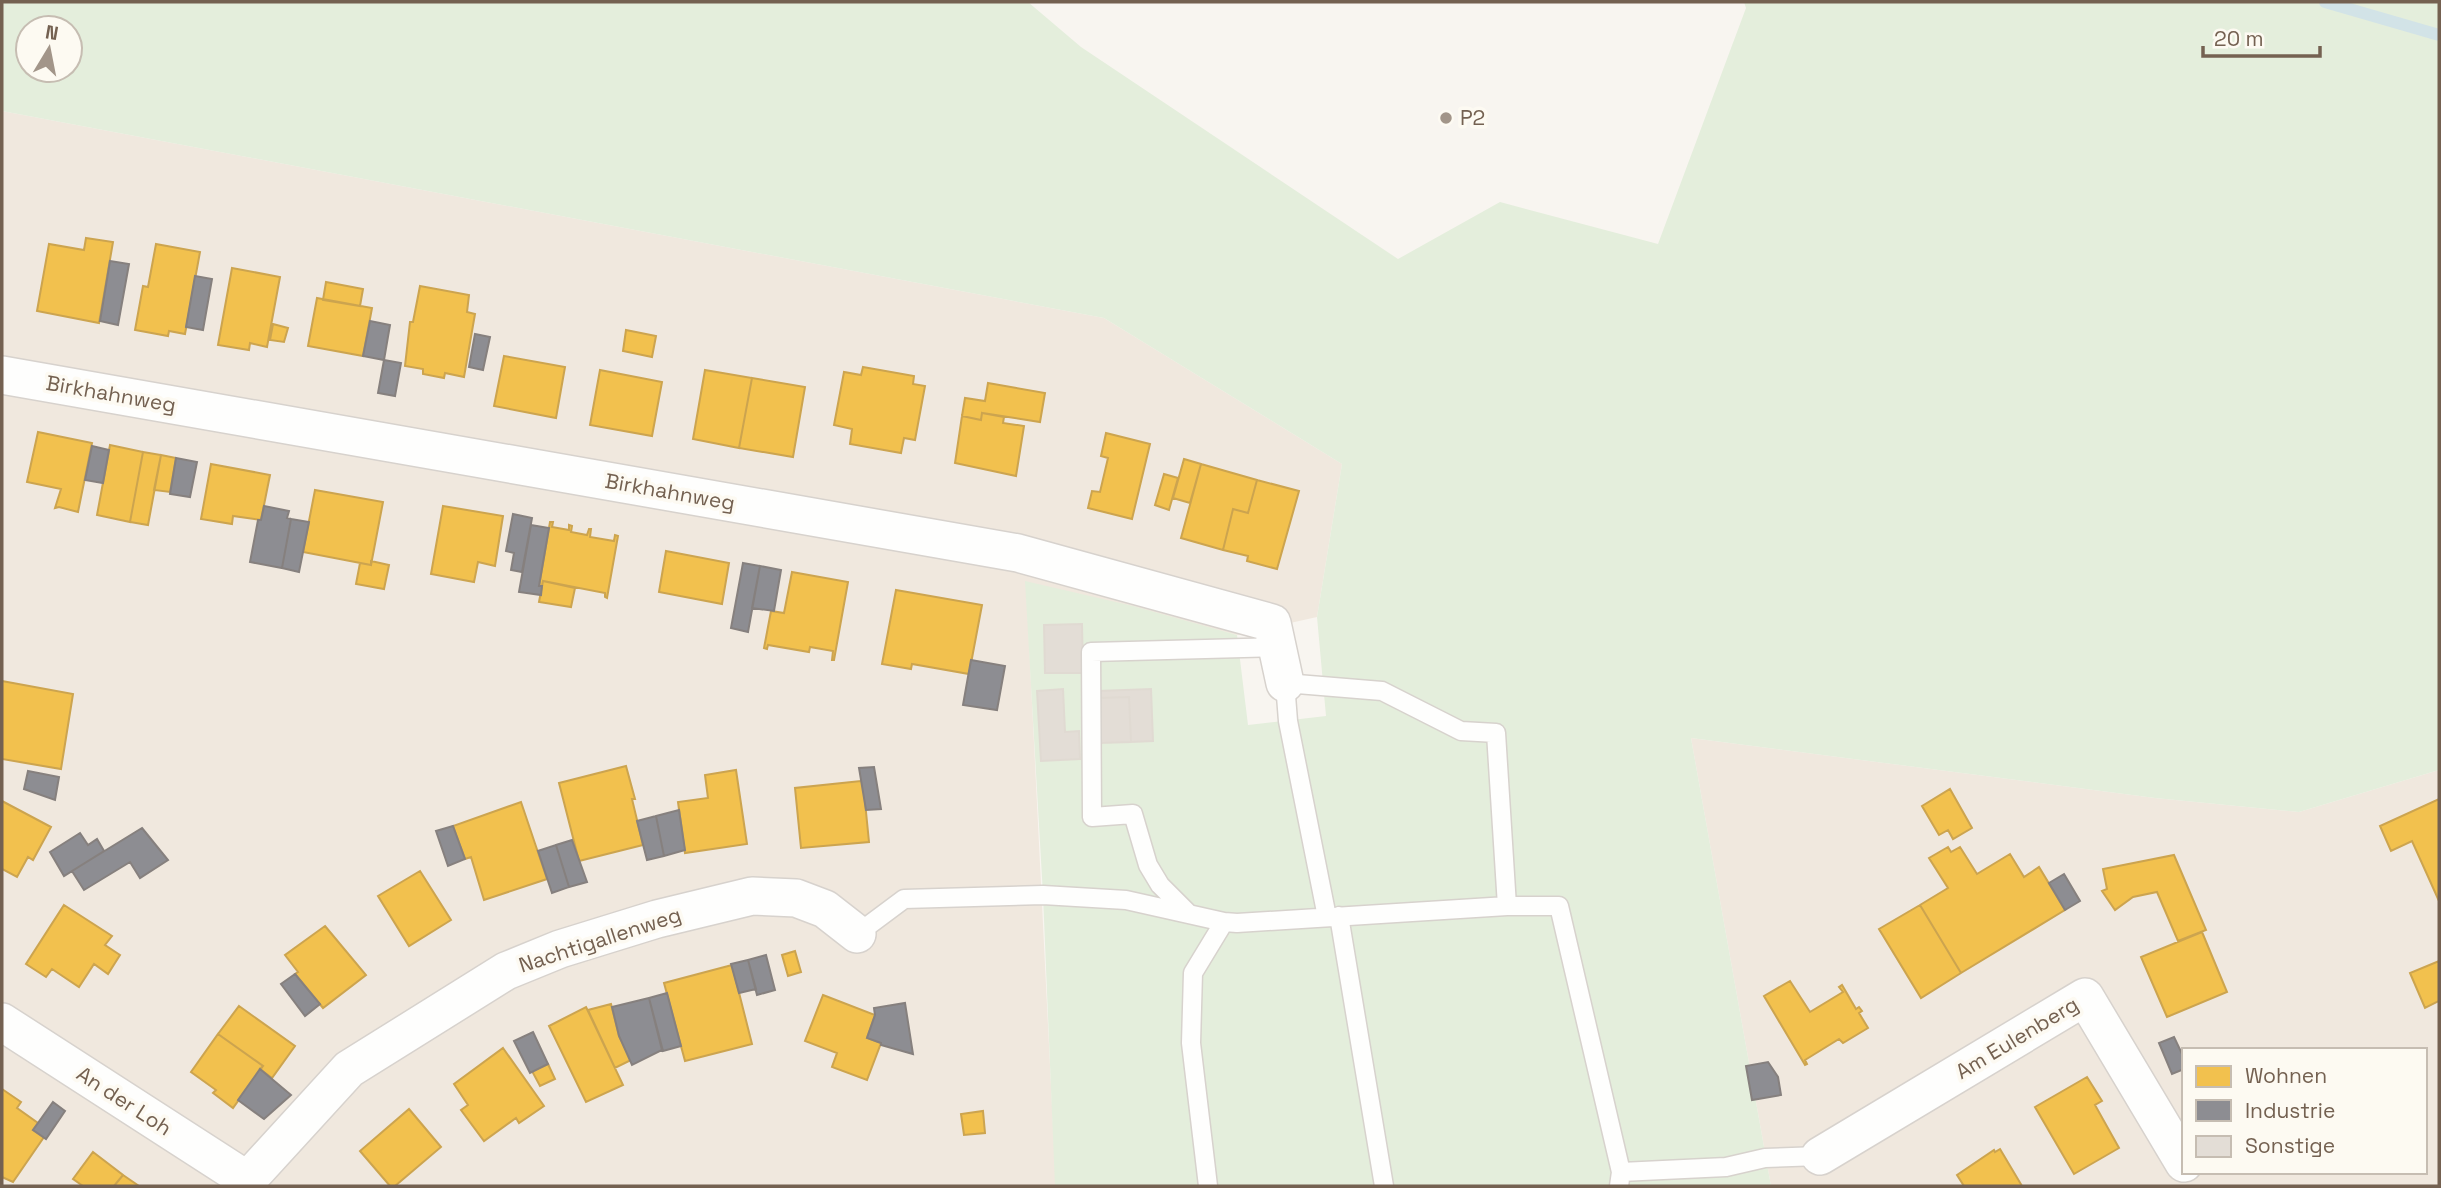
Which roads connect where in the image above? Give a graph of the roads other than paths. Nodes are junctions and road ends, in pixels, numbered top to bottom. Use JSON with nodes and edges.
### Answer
{"nodes":[{"id":1,"x":2,"y":375,"type":"edge"},
{"id":2,"x":1278,"y":647,"type":"junction"},
{"id":3,"x":1285,"y":682,"type":"junction"},
{"id":4,"x":1507,"y":906,"type":"junction"},
{"id":5,"x":1189,"y":914,"type":"junction"},
{"id":6,"x":1333,"y":917,"type":"junction"},
{"id":7,"x":1224,"y":922,"type":"junction"},
{"id":8,"x":857,"y":934,"type":"joint"},
{"id":9,"x":2,"y":1022,"type":"edge"},
{"id":10,"x":1820,"y":1156,"type":"joint"},
{"id":11,"x":2182,"y":1160,"type":"edge"},
{"id":12,"x":1620,"y":1179,"type":"edge"},
{"id":13,"x":245,"y":1183,"type":"edge"},
{"id":14,"x":1208,"y":1186,"type":"edge"},
{"id":15,"x":1384,"y":1186,"type":"edge"}],
"edges":[{"from":1,"to":2,"type":"street","name":"Birkhahnweg"},
{"from":2,"to":3,"type":"street","name":"Birkhahnweg"},
{"from":2,"to":5,"type":"lane"},
{"from":3,"to":4,"type":"lane"},
{"from":3,"to":6,"type":"lane"},
{"from":4,"to":6,"type":"lane"},
{"from":4,"to":12,"type":"lane"},
{"from":5,"to":7,"type":"lane"},
{"from":5,"to":8,"type":"lane"},
{"from":6,"to":7,"type":"lane"},
{"from":6,"to":15,"type":"lane"},
{"from":7,"to":14,"type":"lane"},
{"from":8,"to":13,"type":"street","name":"Nachtigallenweg"},
{"from":9,"to":13,"type":"street","name":"An der Loh"},
{"from":10,"to":11,"type":"street","name":"Am Eulenberg"},
{"from":10,"to":12,"type":"lane"}]}
